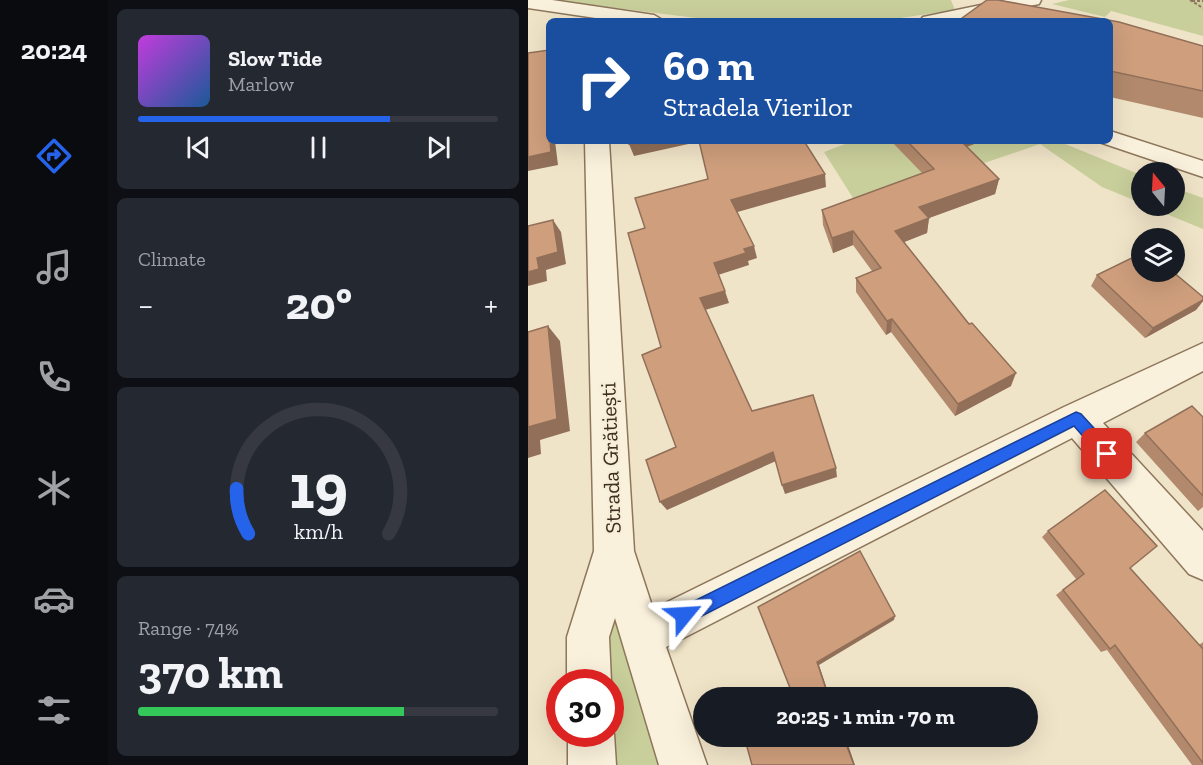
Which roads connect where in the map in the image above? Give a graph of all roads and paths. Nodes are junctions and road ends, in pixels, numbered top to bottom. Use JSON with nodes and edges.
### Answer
{"nodes":[{"id":1,"x":1032,"y":0,"type":"edge"},
{"id":2,"x":1191,"y":1,"type":"edge"},
{"id":3,"x":1203,"y":1,"type":"edge"},
{"id":4,"x":528,"y":2,"type":"edge"},
{"id":5,"x":1203,"y":8,"type":"edge"},
{"id":6,"x":627,"y":18,"type":"edge"},
{"id":7,"x":945,"y":18,"type":"edge"},
{"id":8,"x":1113,"y":139,"type":"edge"},
{"id":9,"x":597,"y":144,"type":"edge"},
{"id":10,"x":1203,"y":169,"type":"edge"},
{"id":11,"x":1203,"y":356,"type":"edge"},
{"id":12,"x":1076,"y":418,"type":"junction"},
{"id":13,"x":614,"y":551,"type":"junction"},
{"id":14,"x":1203,"y":560,"type":"edge"},
{"id":15,"x":643,"y":636,"type":"junction"},
{"id":16,"x":589,"y":669,"type":"edge"},
{"id":17,"x":591,"y":747,"type":"edge"},
{"id":18,"x":592,"y":765,"type":"edge"},
{"id":19,"x":683,"y":765,"type":"edge"}],
"edges":[{"from":1,"to":7,"type":"street"},
{"from":2,"to":3,"type":"path"},
{"from":2,"to":5,"type":"path"},
{"from":4,"to":6,"type":"street"},
{"from":8,"to":10,"type":"street"},
{"from":9,"to":13,"type":"street","name":"Strada Grătiești"},
{"from":11,"to":12,"type":"street"},
{"from":12,"to":14,"type":"street"},
{"from":12,"to":15,"type":"street"},
{"from":13,"to":15,"type":"street","name":"Strada Grătiești"},
{"from":13,"to":16,"type":"street"},
{"from":15,"to":19,"type":"street","name":"Strada Grătiești"},
{"from":17,"to":18,"type":"street"}]}
